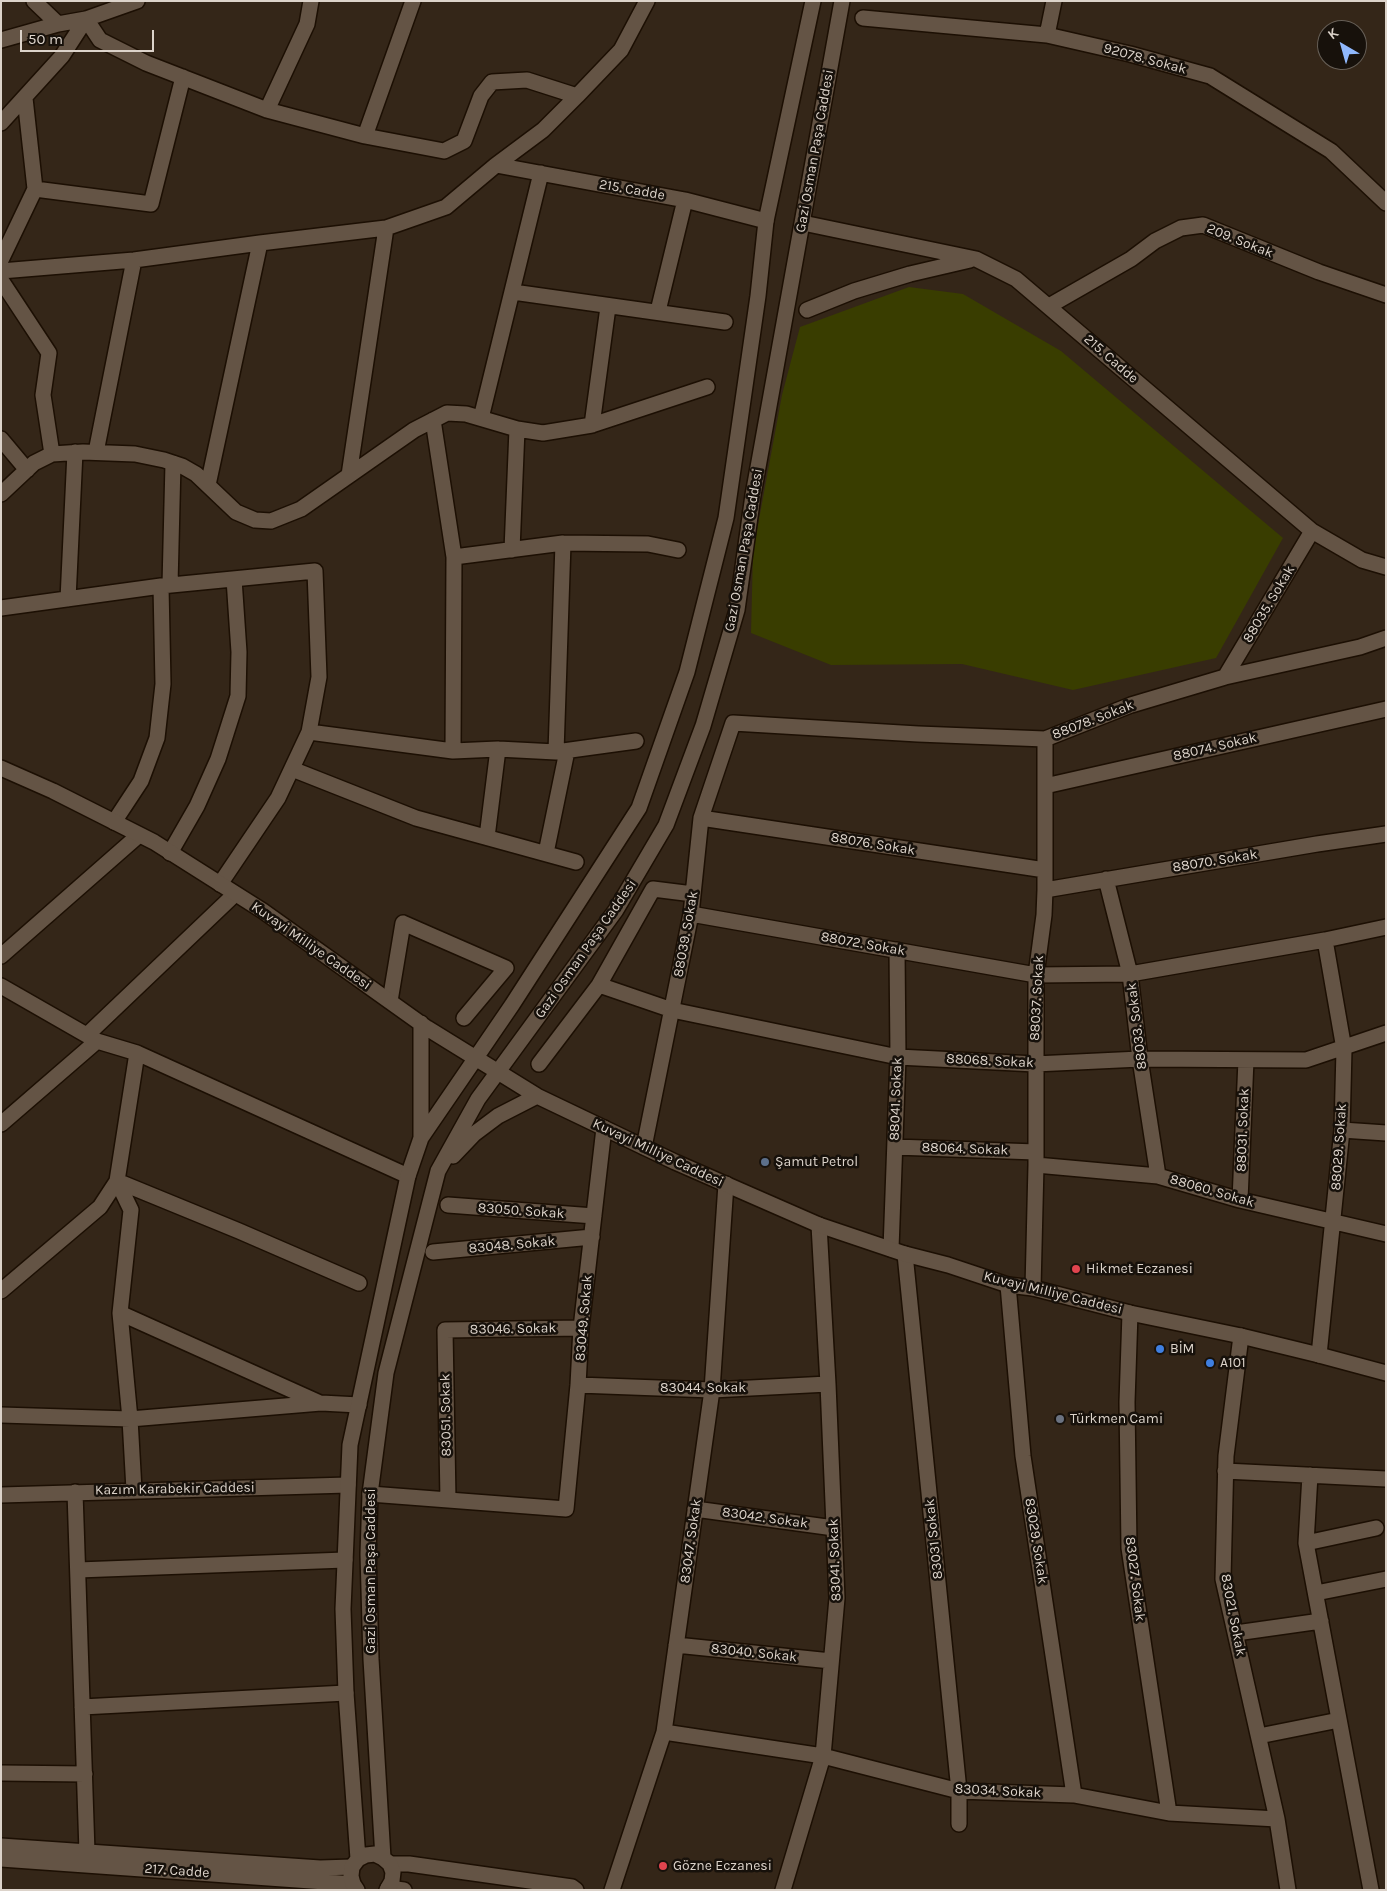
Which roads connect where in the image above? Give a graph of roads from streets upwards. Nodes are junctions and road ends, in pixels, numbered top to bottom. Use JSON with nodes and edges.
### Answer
{"nodes":[{"id":1,"x":34,"y":1,"type":"edge"},
{"id":2,"x":137,"y":1,"type":"edge"},
{"id":3,"x":310,"y":1,"type":"edge"},
{"id":4,"x":413,"y":1,"type":"edge"},
{"id":5,"x":647,"y":1,"type":"edge"},
{"id":6,"x":813,"y":1,"type":"edge"},
{"id":7,"x":842,"y":1,"type":"edge"},
{"id":8,"x":1054,"y":1,"type":"edge"},
{"id":9,"x":864,"y":18,"type":"dead end"},
{"id":10,"x":86,"y":19,"type":"junction"},
{"id":11,"x":58,"y":24,"type":"junction"},
{"id":12,"x":1047,"y":35,"type":"junction"},
{"id":13,"x":1,"y":40,"type":"edge"},
{"id":14,"x":183,"y":77,"type":"junction"},
{"id":15,"x":577,"y":96,"type":"junction"},
{"id":16,"x":26,"y":98,"type":"junction"},
{"id":17,"x":267,"y":110,"type":"junction"},
{"id":18,"x":1,"y":123,"type":"edge"},
{"id":19,"x":365,"y":136,"type":"junction"},
{"id":20,"x":496,"y":165,"type":"junction"},
{"id":21,"x":541,"y":173,"type":"junction"},
{"id":22,"x":35,"y":189,"type":"junction"},
{"id":23,"x":685,"y":200,"type":"junction"},
{"id":24,"x":1386,"y":203,"type":"edge"},
{"id":25,"x":766,"y":221,"type":"junction"},
{"id":26,"x":803,"y":223,"type":"junction"},
{"id":27,"x":386,"y":228,"type":"junction"},
{"id":28,"x":260,"y":243,"type":"junction"},
{"id":29,"x":976,"y":259,"type":"junction"},
{"id":30,"x":1,"y":260,"type":"edge"},
{"id":31,"x":134,"y":260,"type":"junction"},
{"id":32,"x":1,"y":271,"type":"edge"},
{"id":33,"x":1,"y":280,"type":"edge"},
{"id":34,"x":513,"y":292,"type":"junction"},
{"id":35,"x":1386,"y":295,"type":"edge"},
{"id":36,"x":1049,"y":306,"type":"junction"},
{"id":37,"x":608,"y":307,"type":"junction"},
{"id":38,"x":807,"y":310,"type":"dead end"},
{"id":39,"x":658,"y":312,"type":"junction"},
{"id":40,"x":725,"y":322,"type":"dead end"},
{"id":41,"x":707,"y":387,"type":"dead end"},
{"id":42,"x":481,"y":418,"type":"junction"},
{"id":43,"x":433,"y":420,"type":"junction"},
{"id":44,"x":592,"y":424,"type":"junction"},
{"id":45,"x":517,"y":429,"type":"junction"},
{"id":46,"x":1,"y":439,"type":"edge"},
{"id":47,"x":75,"y":452,"type":"junction"},
{"id":48,"x":96,"y":452,"type":"junction"},
{"id":49,"x":52,"y":454,"type":"junction"},
{"id":50,"x":173,"y":463,"type":"junction"},
{"id":51,"x":27,"y":470,"type":"junction"},
{"id":52,"x":349,"y":476,"type":"junction"},
{"id":53,"x":208,"y":485,"type":"junction"},
{"id":54,"x":1,"y":494,"type":"edge"},
{"id":55,"x":1312,"y":531,"type":"junction"},
{"id":56,"x":562,"y":542,"type":"junction"},
{"id":57,"x":512,"y":550,"type":"junction"},
{"id":58,"x":678,"y":550,"type":"dead end"},
{"id":59,"x":454,"y":557,"type":"junction"},
{"id":60,"x":1386,"y":567,"type":"edge"},
{"id":61,"x":234,"y":579,"type":"junction"},
{"id":62,"x":165,"y":585,"type":"junction"},
{"id":63,"x":68,"y":599,"type":"junction"},
{"id":64,"x":1,"y":608,"type":"edge"},
{"id":65,"x":1386,"y":638,"type":"edge"},
{"id":66,"x":1225,"y":677,"type":"junction"},
{"id":67,"x":1386,"y":709,"type":"edge"},
{"id":68,"x":733,"y":723,"type":"joint"},
{"id":69,"x":309,"y":732,"type":"junction"},
{"id":70,"x":1045,"y":739,"type":"junction"},
{"id":71,"x":636,"y":741,"type":"dead end"},
{"id":72,"x":498,"y":749,"type":"junction"},
{"id":73,"x":453,"y":751,"type":"junction"},
{"id":74,"x":562,"y":752,"type":"junction"},
{"id":75,"x":292,"y":769,"type":"junction"},
{"id":76,"x":4,"y":773,"type":"edge"},
{"id":77,"x":1045,"y":786,"type":"junction"},
{"id":78,"x":701,"y":818,"type":"junction"},
{"id":79,"x":114,"y":822,"type":"junction"},
{"id":80,"x":1386,"y":834,"type":"edge"},
{"id":81,"x":140,"y":835,"type":"junction"},
{"id":82,"x":487,"y":837,"type":"junction"},
{"id":83,"x":170,"y":853,"type":"junction"},
{"id":84,"x":546,"y":853,"type":"junction"},
{"id":85,"x":576,"y":862,"type":"dead end"},
{"id":86,"x":1045,"y":870,"type":"junction"},
{"id":87,"x":1106,"y":879,"type":"junction"},
{"id":88,"x":220,"y":884,"type":"junction"},
{"id":89,"x":1045,"y":890,"type":"junction"},
{"id":90,"x":236,"y":894,"type":"junction"},
{"id":91,"x":693,"y":894,"type":"junction"},
{"id":92,"x":691,"y":914,"type":"junction"},
{"id":93,"x":1386,"y":927,"type":"edge"},
{"id":94,"x":1325,"y":940,"type":"junction"},
{"id":95,"x":897,"y":950,"type":"junction"},
{"id":96,"x":1,"y":956,"type":"edge"},
{"id":97,"x":1130,"y":974,"type":"junction"},
{"id":98,"x":1036,"y":975,"type":"junction"},
{"id":99,"x":599,"y":985,"type":"junction"},
{"id":100,"x":1,"y":986,"type":"edge"},
{"id":101,"x":390,"y":1001,"type":"junction"},
{"id":102,"x":672,"y":1010,"type":"junction"},
{"id":103,"x":464,"y":1018,"type":"dead end"},
{"id":104,"x":421,"y":1023,"type":"junction"},
{"id":105,"x":1386,"y":1033,"type":"edge"},
{"id":106,"x":92,"y":1038,"type":"junction"},
{"id":107,"x":1344,"y":1049,"type":"junction"},
{"id":108,"x":137,"y":1053,"type":"junction"},
{"id":109,"x":898,"y":1057,"type":"junction"},
{"id":110,"x":475,"y":1058,"type":"junction"},
{"id":111,"x":1140,"y":1059,"type":"junction"},
{"id":112,"x":1246,"y":1060,"type":"junction"},
{"id":113,"x":539,"y":1064,"type":"dead end"},
{"id":114,"x":1035,"y":1064,"type":"junction"},
{"id":115,"x":498,"y":1072,"type":"junction"},
{"id":116,"x":537,"y":1096,"type":"junction"},
{"id":117,"x":1,"y":1124,"type":"edge"},
{"id":118,"x":604,"y":1128,"type":"junction"},
{"id":119,"x":1342,"y":1130,"type":"junction"},
{"id":120,"x":1386,"y":1133,"type":"edge"},
{"id":121,"x":421,"y":1138,"type":"junction"},
{"id":122,"x":644,"y":1147,"type":"junction"},
{"id":123,"x":895,"y":1147,"type":"junction"},
{"id":124,"x":1036,"y":1158,"type":"junction"},
{"id":125,"x":438,"y":1171,"type":"junction"},
{"id":126,"x":408,"y":1176,"type":"junction"},
{"id":127,"x":1158,"y":1176,"type":"junction"},
{"id":128,"x":117,"y":1181,"type":"junction"},
{"id":129,"x":726,"y":1184,"type":"junction"},
{"id":130,"x":1240,"y":1200,"type":"junction"},
{"id":131,"x":448,"y":1206,"type":"dead end"},
{"id":132,"x":594,"y":1216,"type":"junction"},
{"id":133,"x":1334,"y":1221,"type":"junction"},
{"id":134,"x":819,"y":1224,"type":"junction"},
{"id":135,"x":1386,"y":1234,"type":"edge"},
{"id":136,"x":592,"y":1237,"type":"junction"},
{"id":137,"x":898,"y":1251,"type":"junction"},
{"id":138,"x":433,"y":1252,"type":"dead end"},
{"id":139,"x":359,"y":1283,"type":"dead end"},
{"id":140,"x":1008,"y":1285,"type":"junction"},
{"id":141,"x":1033,"y":1288,"type":"junction"},
{"id":142,"x":1,"y":1291,"type":"edge"},
{"id":143,"x":120,"y":1313,"type":"junction"},
{"id":144,"x":1130,"y":1313,"type":"junction"},
{"id":145,"x":581,"y":1328,"type":"junction"},
{"id":146,"x":445,"y":1330,"type":"joint"},
{"id":147,"x":1241,"y":1336,"type":"junction"},
{"id":148,"x":1319,"y":1355,"type":"junction"},
{"id":149,"x":1386,"y":1373,"type":"edge"},
{"id":150,"x":828,"y":1384,"type":"junction"},
{"id":151,"x":578,"y":1385,"type":"junction"},
{"id":152,"x":712,"y":1390,"type":"junction"},
{"id":153,"x":321,"y":1403,"type":"junction"},
{"id":154,"x":359,"y":1405,"type":"junction"},
{"id":155,"x":1,"y":1415,"type":"edge"},
{"id":156,"x":130,"y":1418,"type":"junction"},
{"id":157,"x":1225,"y":1470,"type":"junction"},
{"id":158,"x":1310,"y":1475,"type":"junction"},
{"id":159,"x":1386,"y":1479,"type":"edge"},
{"id":160,"x":348,"y":1485,"type":"junction"},
{"id":161,"x":134,"y":1490,"type":"junction"},
{"id":162,"x":75,"y":1492,"type":"junction"},
{"id":163,"x":370,"y":1494,"type":"junction"},
{"id":164,"x":1,"y":1495,"type":"edge"},
{"id":165,"x":448,"y":1500,"type":"junction"},
{"id":166,"x":695,"y":1509,"type":"junction"},
{"id":167,"x":834,"y":1528,"type":"junction"},
{"id":168,"x":1376,"y":1528,"type":"dead end"},
{"id":169,"x":1306,"y":1543,"type":"junction"},
{"id":170,"x":345,"y":1560,"type":"junction"},
{"id":171,"x":78,"y":1570,"type":"junction"},
{"id":172,"x":1386,"y":1579,"type":"edge"},
{"id":173,"x":1316,"y":1593,"type":"junction"},
{"id":174,"x":1321,"y":1621,"type":"junction"},
{"id":175,"x":1236,"y":1633,"type":"junction"},
{"id":176,"x":676,"y":1645,"type":"junction"},
{"id":177,"x":831,"y":1662,"type":"junction"},
{"id":178,"x":346,"y":1693,"type":"junction"},
{"id":179,"x":82,"y":1706,"type":"junction"},
{"id":180,"x":1339,"y":1720,"type":"junction"},
{"id":181,"x":664,"y":1732,"type":"junction"},
{"id":182,"x":1259,"y":1736,"type":"junction"},
{"id":183,"x":822,"y":1756,"type":"junction"},
{"id":184,"x":1,"y":1773,"type":"edge"},
{"id":185,"x":85,"y":1774,"type":"junction"},
{"id":186,"x":959,"y":1791,"type":"junction"},
{"id":187,"x":1074,"y":1795,"type":"junction"},
{"id":188,"x":1169,"y":1812,"type":"junction"},
{"id":189,"x":1277,"y":1819,"type":"junction"},
{"id":190,"x":959,"y":1824,"type":"dead end"},
{"id":191,"x":1,"y":1846,"type":"edge"},
{"id":192,"x":88,"y":1852,"type":"junction"},
{"id":193,"x":1,"y":1859,"type":"edge"},
{"id":194,"x":387,"y":1861,"type":"junction"},
{"id":195,"x":355,"y":1863,"type":"junction"},
{"id":196,"x":355,"y":1887,"type":"edge"},
{"id":197,"x":387,"y":1889,"type":"edge"},
{"id":198,"x":404,"y":1890,"type":"edge"},
{"id":199,"x":576,"y":1890,"type":"edge"},
{"id":200,"x":612,"y":1890,"type":"edge"},
{"id":201,"x":784,"y":1890,"type":"edge"},
{"id":202,"x":1288,"y":1890,"type":"edge"},
{"id":203,"x":1371,"y":1890,"type":"edge"}],
"edges":[{"from":1,"to":11,"type":"street"},
{"from":2,"to":10,"type":"street"},
{"from":3,"to":17,"type":"street"},
{"from":4,"to":19,"type":"street"},
{"from":5,"to":15,"type":"street"},
{"from":6,"to":25,"type":"street","name":"Gazi Osman Paşa Caddesi"},
{"from":7,"to":26,"type":"street","name":"Gazi Osman Paşa Caddesi"},
{"from":8,"to":12,"type":"street"},
{"from":9,"to":12,"type":"street","name":"92078. Sokak"},
{"from":10,"to":11,"type":"street"},
{"from":10,"to":14,"type":"street"},
{"from":10,"to":16,"type":"street"},
{"from":11,"to":13,"type":"street"},
{"from":12,"to":24,"type":"street","name":"92078. Sokak"},
{"from":14,"to":17,"type":"street"},
{"from":14,"to":22,"type":"street"},
{"from":15,"to":19,"type":"street"},
{"from":15,"to":20,"type":"street"},
{"from":16,"to":18,"type":"street"},
{"from":16,"to":22,"type":"street"},
{"from":17,"to":19,"type":"street"},
{"from":20,"to":21,"type":"street","name":"215. Cadde"},
{"from":20,"to":27,"type":"street"},
{"from":21,"to":23,"type":"street","name":"215. Cadde"},
{"from":21,"to":34,"type":"street"},
{"from":22,"to":30,"type":"street"},
{"from":23,"to":25,"type":"street","name":"215. Cadde"},
{"from":23,"to":39,"type":"street"},
{"from":25,"to":110,"type":"street","name":"Gazi Osman Paşa Caddesi"},
{"from":26,"to":29,"type":"street","name":"215. Cadde"},
{"from":26,"to":115,"type":"street","name":"Gazi Osman Paşa Caddesi"},
{"from":27,"to":28,"type":"street"},
{"from":27,"to":52,"type":"street"},
{"from":28,"to":31,"type":"street"},
{"from":28,"to":53,"type":"street"},
{"from":29,"to":36,"type":"street","name":"215. Cadde"},
{"from":29,"to":38,"type":"street"},
{"from":31,"to":32,"type":"street"},
{"from":31,"to":48,"type":"street"},
{"from":33,"to":49,"type":"street"},
{"from":34,"to":37,"type":"street"},
{"from":34,"to":42,"type":"street"},
{"from":35,"to":36,"type":"street","name":"209. Sokak"},
{"from":36,"to":55,"type":"street","name":"215. Cadde"},
{"from":37,"to":39,"type":"street"},
{"from":37,"to":44,"type":"street"},
{"from":39,"to":40,"type":"street"},
{"from":41,"to":44,"type":"street"},
{"from":42,"to":43,"type":"street"},
{"from":42,"to":45,"type":"street"},
{"from":43,"to":52,"type":"street"},
{"from":43,"to":59,"type":"street"},
{"from":44,"to":45,"type":"street"},
{"from":45,"to":57,"type":"street"},
{"from":46,"to":51,"type":"street"},
{"from":47,"to":48,"type":"street"},
{"from":47,"to":49,"type":"street"},
{"from":47,"to":63,"type":"street"},
{"from":48,"to":50,"type":"street"},
{"from":49,"to":51,"type":"street"},
{"from":50,"to":53,"type":"street"},
{"from":50,"to":62,"type":"street"},
{"from":51,"to":54,"type":"street"},
{"from":52,"to":53,"type":"street"},
{"from":55,"to":60,"type":"street","name":"215. Cadde"},
{"from":55,"to":66,"type":"street","name":"88035. Sokak"},
{"from":56,"to":57,"type":"street"},
{"from":56,"to":58,"type":"street"},
{"from":56,"to":74,"type":"street"},
{"from":57,"to":59,"type":"street"},
{"from":59,"to":73,"type":"street"},
{"from":61,"to":62,"type":"street"},
{"from":61,"to":69,"type":"street"},
{"from":61,"to":83,"type":"street"},
{"from":62,"to":63,"type":"street"},
{"from":62,"to":79,"type":"street"},
{"from":63,"to":64,"type":"street"},
{"from":65,"to":66,"type":"street","name":"88078. Sokak"},
{"from":66,"to":70,"type":"street","name":"88078. Sokak"},
{"from":67,"to":77,"type":"street","name":"88074. Sokak"},
{"from":68,"to":70,"type":"street","name":"88078. Sokak"},
{"from":68,"to":78,"type":"street","name":"88039. Sokak"},
{"from":69,"to":73,"type":"street"},
{"from":69,"to":75,"type":"street"},
{"from":70,"to":77,"type":"street","name":"88037. Sokak"},
{"from":71,"to":74,"type":"street"},
{"from":72,"to":73,"type":"street"},
{"from":72,"to":74,"type":"street"},
{"from":72,"to":82,"type":"street"},
{"from":74,"to":84,"type":"street"},
{"from":75,"to":82,"type":"street"},
{"from":75,"to":88,"type":"street"},
{"from":76,"to":79,"type":"street","name":"Kuvayi Milliye Caddesi"},
{"from":77,"to":86,"type":"street","name":"88037. Sokak"},
{"from":78,"to":86,"type":"street","name":"88076. Sokak"},
{"from":78,"to":91,"type":"street","name":"88039. Sokak"},
{"from":79,"to":81,"type":"street","name":"Kuvayi Milliye Caddesi"},
{"from":80,"to":87,"type":"street","name":"88070. Sokak"},
{"from":81,"to":83,"type":"street","name":"Kuvayi Milliye Caddesi"},
{"from":81,"to":96,"type":"street"},
{"from":82,"to":84,"type":"street"},
{"from":83,"to":88,"type":"street","name":"Kuvayi Milliye Caddesi"},
{"from":84,"to":85,"type":"street"},
{"from":86,"to":89,"type":"street","name":"88037. Sokak"},
{"from":87,"to":89,"type":"street","name":"88070. Sokak"},
{"from":87,"to":97,"type":"street","name":"88033. Sokak"},
{"from":88,"to":90,"type":"street","name":"Kuvayi Milliye Caddesi"},
{"from":89,"to":98,"type":"street","name":"88037. Sokak"},
{"from":90,"to":101,"type":"street","name":"Kuvayi Milliye Caddesi"},
{"from":90,"to":106,"type":"street"},
{"from":91,"to":92,"type":"street","name":"88039. Sokak"},
{"from":91,"to":99,"type":"street"},
{"from":92,"to":95,"type":"street","name":"88072. Sokak"},
{"from":92,"to":102,"type":"street","name":"88039. Sokak"},
{"from":93,"to":94,"type":"street"},
{"from":94,"to":97,"type":"street"},
{"from":94,"to":107,"type":"street","name":"88029. Sokak"},
{"from":95,"to":98,"type":"street","name":"88072. Sokak"},
{"from":95,"to":109,"type":"street","name":"88041. Sokak"},
{"from":97,"to":98,"type":"street"},
{"from":97,"to":111,"type":"street","name":"88033. Sokak"},
{"from":98,"to":114,"type":"street","name":"88037. Sokak"},
{"from":99,"to":102,"type":"street","name":"88068. Sokak"},
{"from":99,"to":113,"type":"street"},
{"from":100,"to":106,"type":"street"},
{"from":101,"to":103,"type":"street"},
{"from":101,"to":104,"type":"street","name":"Kuvayi Milliye Caddesi"},
{"from":102,"to":109,"type":"street","name":"88068. Sokak"},
{"from":102,"to":122,"type":"street","name":"88039. Sokak"},
{"from":104,"to":110,"type":"street","name":"Kuvayi Milliye Caddesi"},
{"from":104,"to":121,"type":"street"},
{"from":105,"to":107,"type":"street","name":"88068. Sokak"},
{"from":106,"to":108,"type":"street"},
{"from":106,"to":117,"type":"street"},
{"from":107,"to":112,"type":"street","name":"88068. Sokak"},
{"from":107,"to":119,"type":"street","name":"88029. Sokak"},
{"from":108,"to":126,"type":"street"},
{"from":108,"to":128,"type":"street"},
{"from":109,"to":114,"type":"street","name":"88068. Sokak"},
{"from":109,"to":123,"type":"street","name":"88041. Sokak"},
{"from":110,"to":115,"type":"street","name":"Kuvayi Milliye Caddesi"},
{"from":110,"to":121,"type":"street","name":"Gazi Osman Paşa Caddesi"},
{"from":111,"to":112,"type":"street","name":"88068. Sokak"},
{"from":111,"to":114,"type":"street","name":"88068. Sokak"},
{"from":111,"to":127,"type":"street","name":"88033. Sokak"},
{"from":112,"to":130,"type":"street","name":"88031. Sokak"},
{"from":114,"to":124,"type":"street","name":"88037. Sokak"},
{"from":115,"to":116,"type":"street","name":"Kuvayi Milliye Caddesi"},
{"from":115,"to":125,"type":"street","name":"Gazi Osman Paşa Caddesi"},
{"from":116,"to":118,"type":"street","name":"Kuvayi Milliye Caddesi"},
{"from":116,"to":125,"type":"street"},
{"from":118,"to":122,"type":"street","name":"Kuvayi Milliye Caddesi"},
{"from":118,"to":132,"type":"street","name":"83049. Sokak"},
{"from":119,"to":120,"type":"street"},
{"from":119,"to":133,"type":"street","name":"88029. Sokak"},
{"from":121,"to":126,"type":"street","name":"Gazi Osman Paşa Caddesi"},
{"from":122,"to":129,"type":"street","name":"Kuvayi Milliye Caddesi"},
{"from":123,"to":124,"type":"street","name":"88064. Sokak"},
{"from":123,"to":137,"type":"street","name":"88041. Sokak"},
{"from":124,"to":127,"type":"street","name":"88060. Sokak"},
{"from":124,"to":141,"type":"street","name":"88037. Sokak"},
{"from":125,"to":163,"type":"street","name":"Gazi Osman Paşa Caddesi"},
{"from":126,"to":154,"type":"street","name":"Gazi Osman Paşa Caddesi"},
{"from":127,"to":130,"type":"street","name":"88060. Sokak"},
{"from":128,"to":139,"type":"street"},
{"from":128,"to":142,"type":"street"},
{"from":128,"to":143,"type":"street"},
{"from":129,"to":134,"type":"street","name":"Kuvayi Milliye Caddesi"},
{"from":129,"to":152,"type":"street","name":"83047. Sokak"},
{"from":130,"to":133,"type":"street","name":"88060. Sokak"},
{"from":131,"to":132,"type":"street","name":"83050. Sokak"},
{"from":132,"to":136,"type":"street","name":"83049. Sokak"},
{"from":133,"to":135,"type":"street","name":"88060. Sokak"},
{"from":133,"to":148,"type":"street","name":"88029. Sokak"},
{"from":134,"to":137,"type":"street","name":"Kuvayi Milliye Caddesi"},
{"from":134,"to":150,"type":"street","name":"83041. Sokak"},
{"from":136,"to":138,"type":"street","name":"83048. Sokak"},
{"from":136,"to":145,"type":"street","name":"83049. Sokak"},
{"from":137,"to":140,"type":"street","name":"Kuvayi Milliye Caddesi"},
{"from":137,"to":186,"type":"street","name":"83031 Sokak"},
{"from":140,"to":141,"type":"street","name":"Kuvayi Milliye Caddesi"},
{"from":140,"to":187,"type":"street","name":"83029. Sokak"},
{"from":141,"to":144,"type":"street","name":"Kuvayi Milliye Caddesi"},
{"from":143,"to":153,"type":"street"},
{"from":143,"to":156,"type":"street"},
{"from":144,"to":147,"type":"street","name":"Kuvayi Milliye Caddesi"},
{"from":144,"to":188,"type":"street","name":"83027. Sokak"},
{"from":145,"to":146,"type":"street","name":"83046. Sokak"},
{"from":145,"to":151,"type":"street","name":"83049. Sokak"},
{"from":146,"to":165,"type":"street","name":"83051. Sokak"},
{"from":147,"to":148,"type":"street","name":"Kuvayi Milliye Caddesi"},
{"from":147,"to":157,"type":"street","name":"83021. Sokak"},
{"from":148,"to":149,"type":"street","name":"Kuvayi Milliye Caddesi"},
{"from":150,"to":152,"type":"street","name":"83044. Sokak"},
{"from":150,"to":167,"type":"street","name":"83041. Sokak"},
{"from":151,"to":152,"type":"street","name":"83044. Sokak"},
{"from":151,"to":165,"type":"street","name":"83049. Sokak"},
{"from":152,"to":166,"type":"street","name":"83047. Sokak"},
{"from":153,"to":154,"type":"street"},
{"from":153,"to":156,"type":"street"},
{"from":154,"to":160,"type":"street","name":"Gazi Osman Paşa Caddesi"},
{"from":155,"to":156,"type":"street"},
{"from":156,"to":161,"type":"street"},
{"from":157,"to":158,"type":"street"},
{"from":157,"to":175,"type":"street","name":"83021. Sokak"},
{"from":158,"to":159,"type":"street"},
{"from":158,"to":169,"type":"street"},
{"from":160,"to":161,"type":"street","name":"Kazım Karabekir Caddesi"},
{"from":160,"to":170,"type":"street","name":"Gazi Osman Paşa Caddesi"},
{"from":161,"to":162,"type":"street","name":"Kazım Karabekir Caddesi"},
{"from":162,"to":164,"type":"street","name":"Kazım Karabekir Caddesi"},
{"from":162,"to":171,"type":"street"},
{"from":163,"to":165,"type":"street"},
{"from":163,"to":194,"type":"street","name":"Gazi Osman Paşa Caddesi"},
{"from":166,"to":167,"type":"street","name":"83042. Sokak"},
{"from":166,"to":176,"type":"street","name":"83047. Sokak"},
{"from":167,"to":177,"type":"street","name":"83041. Sokak"},
{"from":168,"to":169,"type":"street"},
{"from":169,"to":173,"type":"street"},
{"from":170,"to":171,"type":"street"},
{"from":170,"to":178,"type":"street","name":"Gazi Osman Paşa Caddesi"},
{"from":171,"to":179,"type":"street"},
{"from":172,"to":173,"type":"street"},
{"from":173,"to":174,"type":"street"},
{"from":174,"to":175,"type":"street"},
{"from":174,"to":180,"type":"street"},
{"from":175,"to":182,"type":"street","name":"83021. Sokak"},
{"from":176,"to":177,"type":"street","name":"83040. Sokak"},
{"from":176,"to":181,"type":"street","name":"83047. Sokak"},
{"from":177,"to":183,"type":"street","name":"83041. Sokak"},
{"from":178,"to":179,"type":"street"},
{"from":178,"to":195,"type":"street","name":"Gazi Osman Paşa Caddesi"},
{"from":179,"to":185,"type":"street"},
{"from":180,"to":182,"type":"street"},
{"from":180,"to":203,"type":"street"},
{"from":181,"to":183,"type":"street","name":"83034. Sokak"},
{"from":181,"to":200,"type":"street","name":"83047. Sokak"},
{"from":182,"to":189,"type":"street","name":"83021. Sokak"},
{"from":183,"to":186,"type":"street","name":"83034. Sokak"},
{"from":183,"to":201,"type":"street","name":"83041. Sokak"},
{"from":184,"to":185,"type":"street"},
{"from":185,"to":192,"type":"street"},
{"from":186,"to":187,"type":"street","name":"83034. Sokak"},
{"from":186,"to":190,"type":"street","name":"83031 Sokak"},
{"from":187,"to":188,"type":"street","name":"83034. Sokak"},
{"from":188,"to":189,"type":"street","name":"83034. Sokak"},
{"from":189,"to":202,"type":"street","name":"83021. Sokak"},
{"from":191,"to":192,"type":"street","name":"217. Cadde"},
{"from":192,"to":195,"type":"street","name":"217. Cadde"},
{"from":193,"to":196,"type":"street","name":"217. Cadde"},
{"from":194,"to":195,"type":"street","name":"217. Cadde"},
{"from":194,"to":197,"type":"street","name":"Gazi Osman Paşa Caddesi"},
{"from":194,"to":199,"type":"street"},
{"from":195,"to":196,"type":"street","name":"Gazi Osman Paşa Caddesi"},
{"from":197,"to":198,"type":"street"}]}
